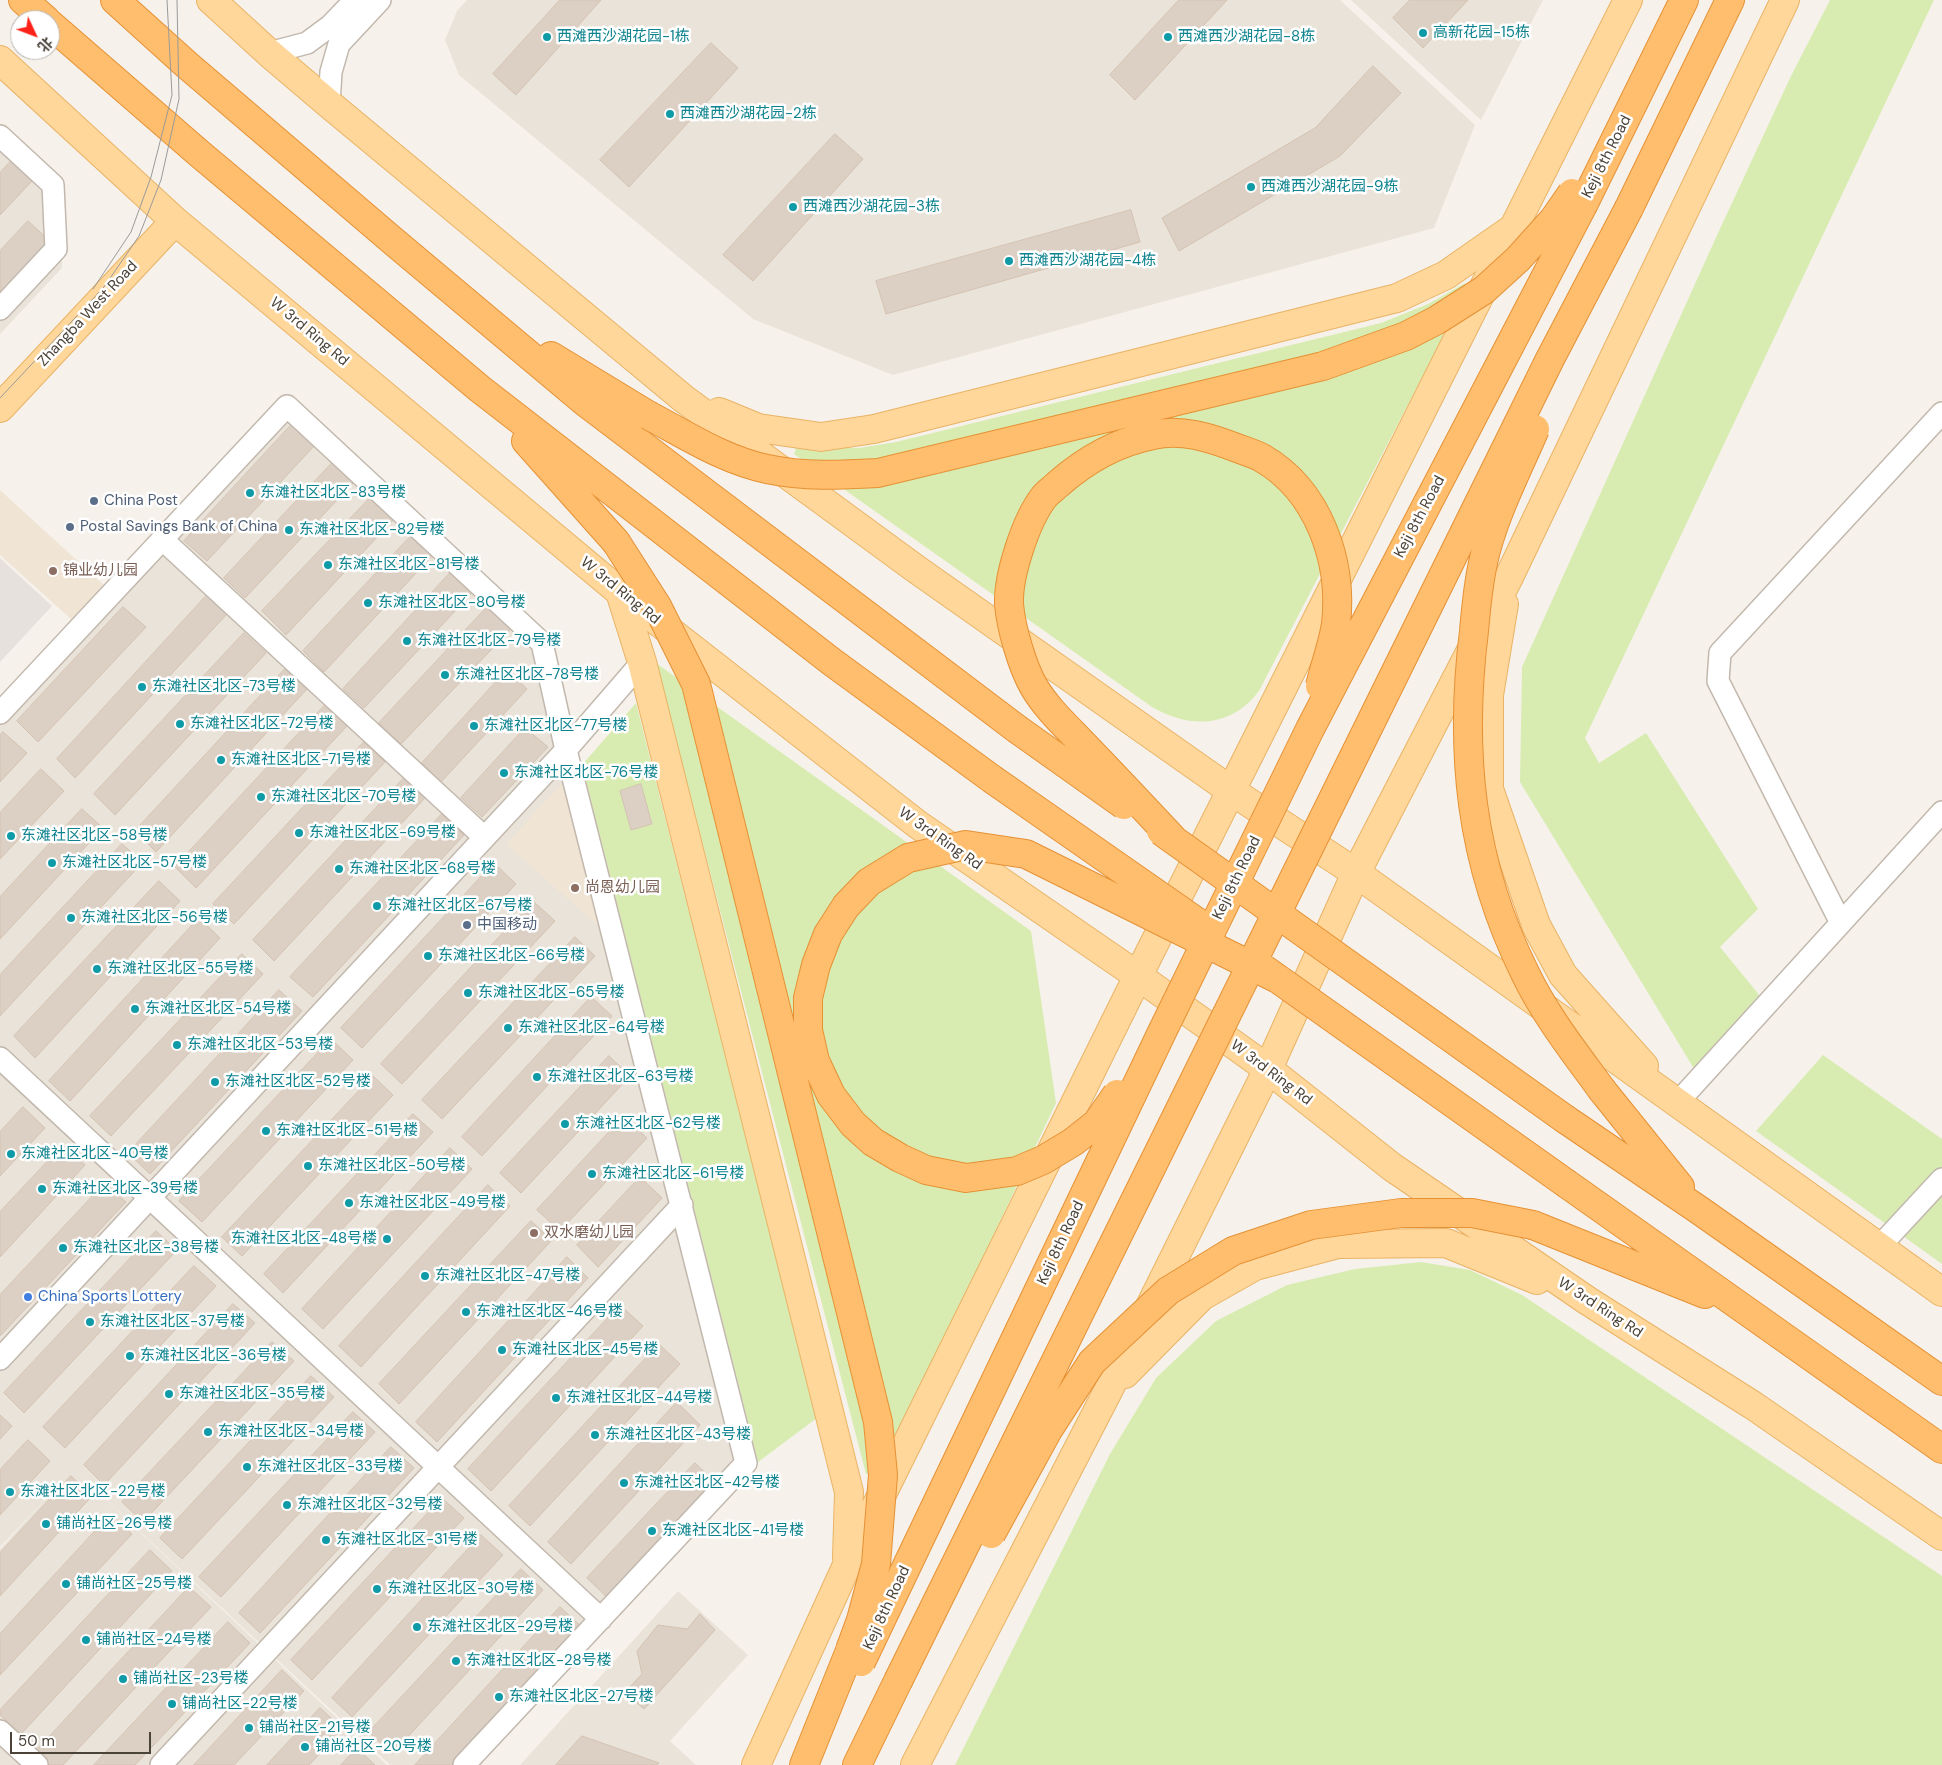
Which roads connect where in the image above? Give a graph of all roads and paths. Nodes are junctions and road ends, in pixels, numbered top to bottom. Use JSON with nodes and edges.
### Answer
{"nodes":[{"id":1,"x":115,"y":0,"type":"edge"},
{"id":2,"x":211,"y":0,"type":"edge"},
{"id":3,"x":355,"y":0,"type":"edge"},
{"id":4,"x":380,"y":0,"type":"edge"},
{"id":5,"x":1628,"y":0,"type":"edge"},
{"id":6,"x":1684,"y":0,"type":"edge"},
{"id":7,"x":1730,"y":0,"type":"edge"},
{"id":8,"x":1785,"y":0,"type":"edge"},
{"id":9,"x":60,"y":33,"type":"edge"},
{"id":10,"x":269,"y":53,"type":"junction"},
{"id":11,"x":0,"y":60,"type":"edge"},
{"id":12,"x":330,"y":104,"type":"junction"},
{"id":13,"x":0,"y":136,"type":"edge"},
{"id":14,"x":1578,"y":198,"type":"junction"},
{"id":15,"x":1629,"y":208,"type":"junction"},
{"id":16,"x":168,"y":214,"type":"junction"},
{"id":17,"x":1512,"y":228,"type":"junction"},
{"id":18,"x":471,"y":307,"type":"junction"},
{"id":19,"x":0,"y":309,"type":"edge"},
{"id":20,"x":0,"y":381,"type":"edge"},
{"id":21,"x":480,"y":389,"type":"junction"},
{"id":22,"x":684,"y":399,"type":"junction"},
{"id":23,"x":0,"y":408,"type":"edge"},
{"id":24,"x":1942,"y":413,"type":"edge"},
{"id":25,"x":163,"y":540,"type":"junction"},
{"id":26,"x":1509,"y":577,"type":"junction"},
{"id":27,"x":620,"y":592,"type":"junction"},
{"id":28,"x":642,"y":662,"type":"junction"},
{"id":29,"x":0,"y":713,"type":"edge"},
{"id":30,"x":1310,"y":729,"type":"junction"},
{"id":31,"x":566,"y":750,"type":"junction"},
{"id":32,"x":1230,"y":790,"type":"junction"},
{"id":33,"x":1942,"y":812,"type":"edge"},
{"id":34,"x":484,"y":838,"type":"junction"},
{"id":35,"x":1175,"y":841,"type":"junction"},
{"id":36,"x":1356,"y":873,"type":"junction"},
{"id":37,"x":1841,"y":923,"type":"junction"},
{"id":38,"x":1138,"y":976,"type":"junction"},
{"id":39,"x":1280,"y":980,"type":"junction"},
{"id":40,"x":1162,"y":1032,"type":"junction"},
{"id":41,"x":0,"y":1058,"type":"edge"},
{"id":42,"x":1268,"y":1069,"type":"junction"},
{"id":43,"x":1677,"y":1103,"type":"junction"},
{"id":44,"x":1942,"y":1179,"type":"edge"},
{"id":45,"x":150,"y":1199,"type":"junction"},
{"id":46,"x":682,"y":1205,"type":"junction"},
{"id":47,"x":1699,"y":1210,"type":"junction"},
{"id":48,"x":1879,"y":1247,"type":"junction"},
{"id":49,"x":1942,"y":1292,"type":"edge"},
{"id":50,"x":1588,"y":1301,"type":"junction"},
{"id":51,"x":1748,"y":1312,"type":"junction"},
{"id":52,"x":0,"y":1359,"type":"edge"},
{"id":53,"x":1942,"y":1381,"type":"edge"},
{"id":54,"x":1108,"y":1391,"type":"junction"},
{"id":55,"x":1942,"y":1449,"type":"edge"},
{"id":56,"x":439,"y":1468,"type":"junction"},
{"id":57,"x":1942,"y":1536,"type":"edge"},
{"id":58,"x":847,"y":1565,"type":"junction"},
{"id":59,"x":934,"y":1609,"type":"junction"},
{"id":60,"x":601,"y":1619,"type":"junction"},
{"id":61,"x":855,"y":1658,"type":"junction"},
{"id":62,"x":0,"y":1730,"type":"edge"},
{"id":63,"x":37,"y":1765,"type":"edge"},
{"id":64,"x":161,"y":1765,"type":"edge"},
{"id":65,"x":464,"y":1765,"type":"edge"},
{"id":66,"x":756,"y":1765,"type":"edge"},
{"id":67,"x":804,"y":1765,"type":"edge"},
{"id":68,"x":808,"y":1765,"type":"edge"},
{"id":69,"x":857,"y":1765,"type":"edge"},
{"id":70,"x":915,"y":1765,"type":"edge"}],
"edges":[{"from":1,"to":18,"type":"highway"},
{"from":2,"to":10,"type":"main road"},
{"from":3,"to":10,"type":"street"},
{"from":4,"to":12,"type":"street"},
{"from":5,"to":17,"type":"main road"},
{"from":6,"to":14,"type":"highway"},
{"from":7,"to":15,"type":"highway"},
{"from":8,"to":26,"type":"main road"},
{"from":9,"to":21,"type":"highway"},
{"from":10,"to":12,"type":"main road"},
{"from":11,"to":16,"type":"main road","name":"W 3rd Ring Rd"},
{"from":12,"to":22,"type":"main road"},
{"from":13,"to":19,"type":"street"},
{"from":14,"to":18,"type":"highway","bridge":true},
{"from":14,"to":30,"type":"highway","name":"Keji 8th Road","bridge":true},
{"from":15,"to":47,"type":"highway","bridge":true},
{"from":15,"to":59,"type":"highway","bridge":true},
{"from":16,"to":20,"type":"main road","name":"Zhangba West Road"},
{"from":16,"to":23,"type":"main road","name":"Zhangba West Road"},
{"from":16,"to":27,"type":"main road","name":"W 3rd Ring Rd"},
{"from":17,"to":22,"type":"main road"},
{"from":17,"to":32,"type":"main road"},
{"from":18,"to":35,"type":"highway","bridge":true},
{"from":21,"to":39,"type":"highway","bridge":true},
{"from":21,"to":61,"type":"highway","bridge":true},
{"from":22,"to":32,"type":"main road"},
{"from":24,"to":37,"type":"street"},
{"from":25,"to":29,"type":"street"},
{"from":25,"to":31,"type":"street"},
{"from":25,"to":34,"type":"street"},
{"from":26,"to":36,"type":"main road"},
{"from":26,"to":43,"type":"main road"},
{"from":27,"to":28,"type":"main road"},
{"from":27,"to":38,"type":"main road","name":"W 3rd Ring Rd"},
{"from":28,"to":31,"type":"street"},
{"from":28,"to":58,"type":"main road"},
{"from":30,"to":35,"type":"highway","bridge":true},
{"from":30,"to":40,"type":"highway","name":"Keji 8th Road","bridge":true},
{"from":31,"to":34,"type":"street"},
{"from":31,"to":46,"type":"street"},
{"from":32,"to":36,"type":"main road"},
{"from":32,"to":38,"type":"main road"},
{"from":33,"to":37,"type":"street"},
{"from":34,"to":45,"type":"street"},
{"from":35,"to":47,"type":"highway","bridge":true},
{"from":36,"to":42,"type":"main road"},
{"from":36,"to":43,"type":"main road"},
{"from":37,"to":43,"type":"street"},
{"from":38,"to":42,"type":"main road","name":"W 3rd Ring Rd"},
{"from":38,"to":58,"type":"main road"},
{"from":39,"to":40,"type":"highway","bridge":true},
{"from":39,"to":51,"type":"highway","bridge":true},
{"from":40,"to":61,"type":"highway","name":"Keji 8th Road","bridge":true},
{"from":41,"to":45,"type":"street"},
{"from":42,"to":50,"type":"main road","name":"W 3rd Ring Rd"},
{"from":42,"to":54,"type":"main road"},
{"from":43,"to":48,"type":"main road"},
{"from":44,"to":48,"type":"street"},
{"from":45,"to":52,"type":"street"},
{"from":45,"to":56,"type":"street"},
{"from":46,"to":56,"type":"street"},
{"from":46,"to":60,"type":"street"},
{"from":47,"to":53,"type":"highway"},
{"from":48,"to":49,"type":"main road"},
{"from":50,"to":54,"type":"main road"},
{"from":50,"to":57,"type":"main road","name":"W 3rd Ring Rd"},
{"from":51,"to":55,"type":"highway"},
{"from":51,"to":59,"type":"highway","bridge":true},
{"from":54,"to":70,"type":"main road"},
{"from":56,"to":60,"type":"street"},
{"from":56,"to":64,"type":"street"},
{"from":58,"to":66,"type":"main road"},
{"from":59,"to":69,"type":"highway","bridge":true},
{"from":60,"to":65,"type":"street"},
{"from":61,"to":67,"type":"highway"},
{"from":61,"to":68,"type":"highway","name":"Keji 8th Road"},
{"from":62,"to":63,"type":"street"}]}
